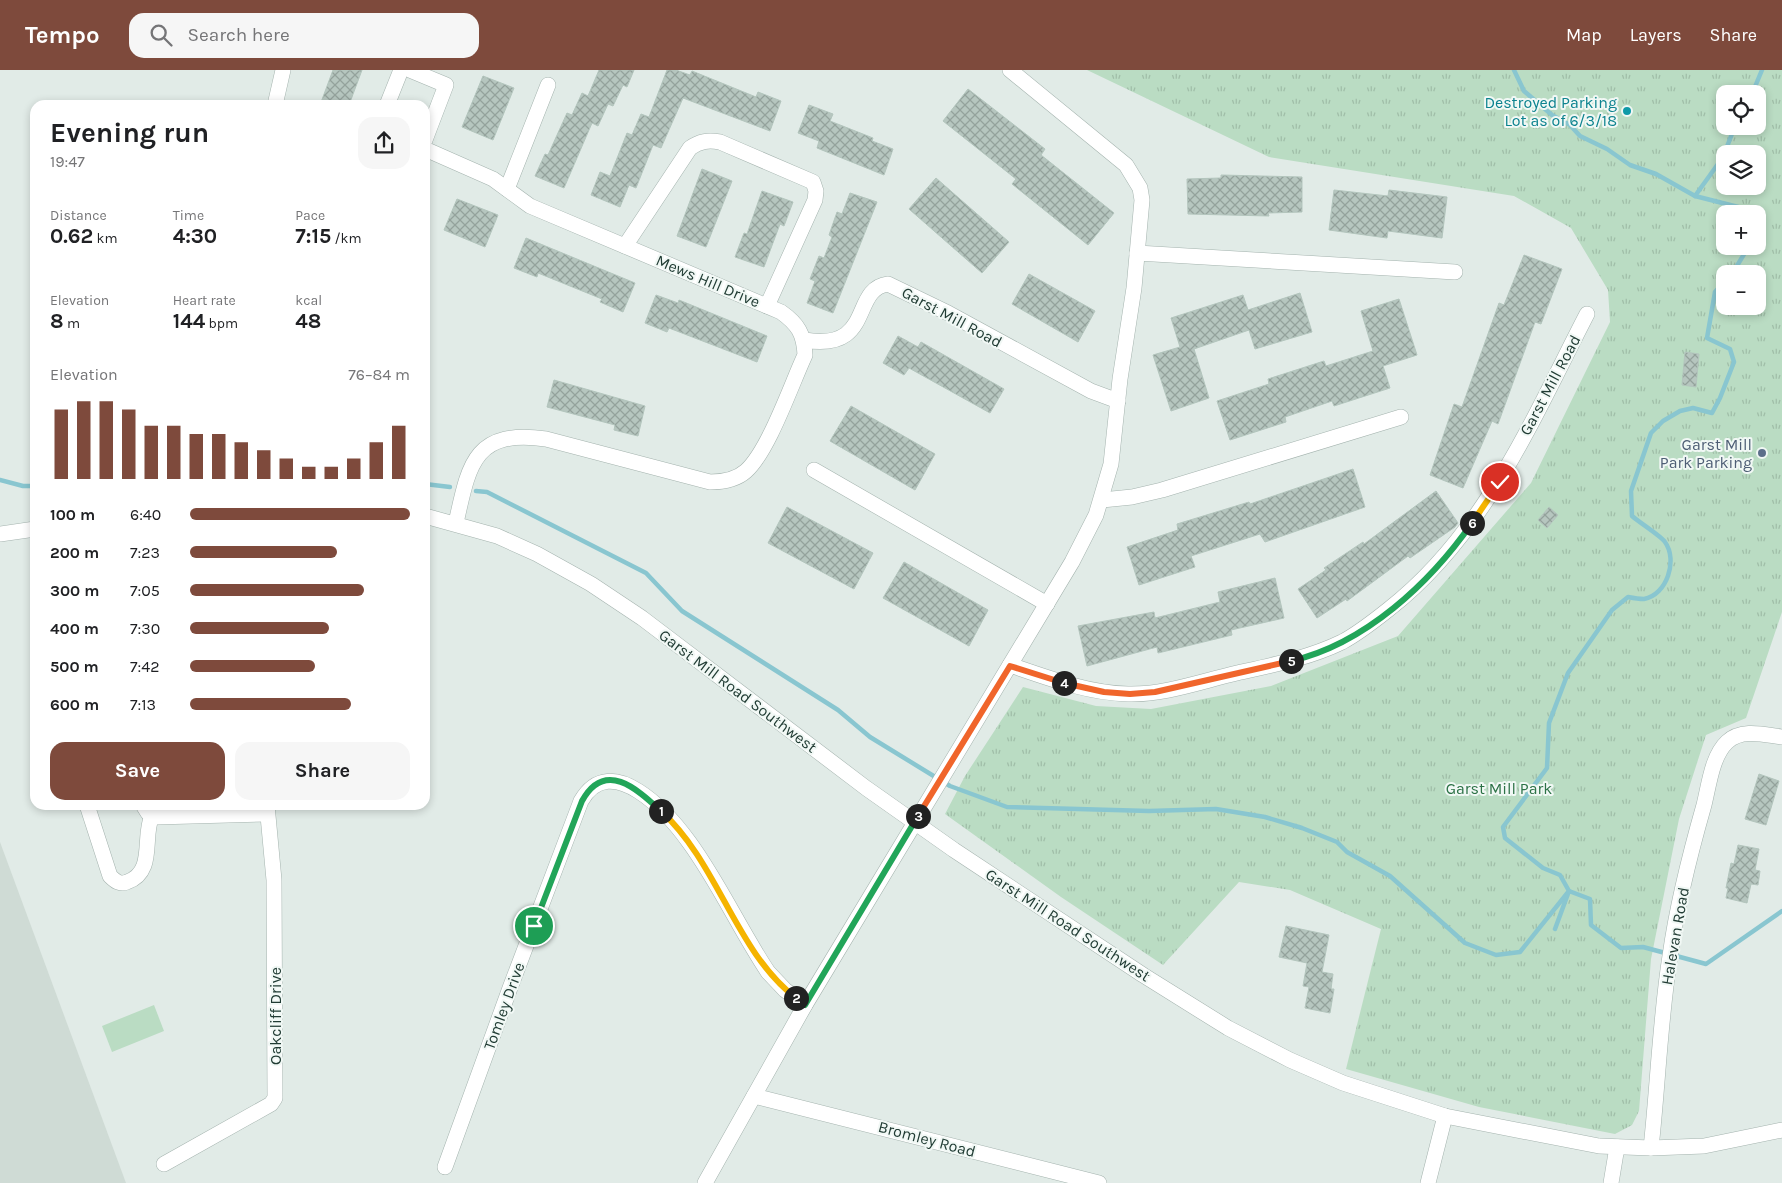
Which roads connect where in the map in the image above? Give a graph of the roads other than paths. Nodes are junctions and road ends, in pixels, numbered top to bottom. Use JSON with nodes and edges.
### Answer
{"nodes":[{"id":1,"x":283,"y":70,"type":"edge"},
{"id":2,"x":401,"y":70,"type":"edge"},
{"id":3,"x":410,"y":70,"type":"edge"},
{"id":4,"x":1010,"y":70,"type":"edge"},
{"id":5,"x":548,"y":85,"type":"dead end"},
{"id":6,"x":275,"y":100,"type":"edge"},
{"id":7,"x":389,"y":100,"type":"edge"},
{"id":8,"x":430,"y":127,"type":"edge"},
{"id":9,"x":430,"y":151,"type":"edge"},
{"id":10,"x":507,"y":190,"type":"junction"},
{"id":11,"x":625,"y":246,"type":"junction"},
{"id":12,"x":1138,"y":253,"type":"junction"},
{"id":13,"x":1454,"y":272,"type":"dead end"},
{"id":14,"x":767,"y":306,"type":"junction"},
{"id":15,"x":1587,"y":314,"type":"dead end"},
{"id":16,"x":804,"y":340,"type":"junction"},
{"id":17,"x":1118,"y":401,"type":"junction"},
{"id":18,"x":1401,"y":417,"type":"dead end"},
{"id":19,"x":814,"y":470,"type":"dead end"},
{"id":20,"x":1102,"y":500,"type":"junction"},
{"id":21,"x":430,"y":517,"type":"edge"},
{"id":22,"x":456,"y":523,"type":"junction"},
{"id":23,"x":30,"y":530,"type":"edge"},
{"id":24,"x":0,"y":534,"type":"edge"},
{"id":25,"x":1047,"y":604,"type":"junction"},
{"id":26,"x":1010,"y":666,"type":"junction"},
{"id":27,"x":1782,"y":737,"type":"edge"},
{"id":28,"x":89,"y":810,"type":"edge"},
{"id":29,"x":148,"y":810,"type":"edge"},
{"id":30,"x":258,"y":810,"type":"edge"},
{"id":31,"x":267,"y":810,"type":"edge"},
{"id":32,"x":914,"y":822,"type":"junction"},
{"id":33,"x":805,"y":1005,"type":"junction"},
{"id":34,"x":754,"y":1096,"type":"junction"},
{"id":35,"x":1445,"y":1116,"type":"junction"},
{"id":36,"x":1782,"y":1130,"type":"edge"},
{"id":37,"x":1617,"y":1147,"type":"junction"},
{"id":38,"x":1651,"y":1148,"type":"junction"},
{"id":39,"x":164,"y":1164,"type":"dead end"},
{"id":40,"x":445,"y":1167,"type":"dead end"},
{"id":41,"x":705,"y":1183,"type":"edge"},
{"id":42,"x":1099,"y":1183,"type":"edge"},
{"id":43,"x":1428,"y":1183,"type":"edge"},
{"id":44,"x":1611,"y":1183,"type":"edge"}],
"edges":[{"from":1,"to":6,"type":"street"},
{"from":2,"to":7,"type":"street"},
{"from":3,"to":8,"type":"street"},
{"from":4,"to":12,"type":"street"},
{"from":5,"to":10,"type":"street"},
{"from":9,"to":10,"type":"street","name":"Mews Hill Drive"},
{"from":10,"to":11,"type":"street","name":"Mews Hill Drive"},
{"from":11,"to":14,"type":"street","name":"Mews Hill Drive"},
{"from":11,"to":14,"type":"street","name":"Mews Hill Drive"},
{"from":12,"to":13,"type":"street"},
{"from":12,"to":17,"type":"street"},
{"from":14,"to":16,"type":"street"},
{"from":15,"to":26,"type":"street","name":"Garst Mill Road"},
{"from":16,"to":17,"type":"street","name":"Garst Mill Road"},
{"from":16,"to":22,"type":"street"},
{"from":17,"to":20,"type":"street"},
{"from":18,"to":20,"type":"street"},
{"from":19,"to":25,"type":"street"},
{"from":20,"to":25,"type":"street"},
{"from":21,"to":22,"type":"street","name":"Garst Mill Road Southwest"},
{"from":22,"to":32,"type":"street","name":"Garst Mill Road Southwest"},
{"from":23,"to":24,"type":"street"},
{"from":25,"to":26,"type":"street"},
{"from":26,"to":32,"type":"street"},
{"from":27,"to":38,"type":"street","name":"Halevan Road"},
{"from":28,"to":29,"type":"street"},
{"from":29,"to":30,"type":"street"},
{"from":31,"to":39,"type":"street","name":"Oakcliff Drive"},
{"from":32,"to":33,"type":"street"},
{"from":32,"to":35,"type":"street","name":"Garst Mill Road Southwest"},
{"from":33,"to":34,"type":"street"},
{"from":33,"to":40,"type":"street","name":"Tomley Drive"},
{"from":34,"to":41,"type":"street"},
{"from":34,"to":42,"type":"street","name":"Bromley Road"},
{"from":35,"to":37,"type":"street","name":"Garst Mill Road Southwest"},
{"from":35,"to":43,"type":"street"},
{"from":36,"to":38,"type":"street","name":"Garst Mill Road Southwest"},
{"from":37,"to":38,"type":"street","name":"Garst Mill Road Southwest"},
{"from":37,"to":44,"type":"street"}]}
